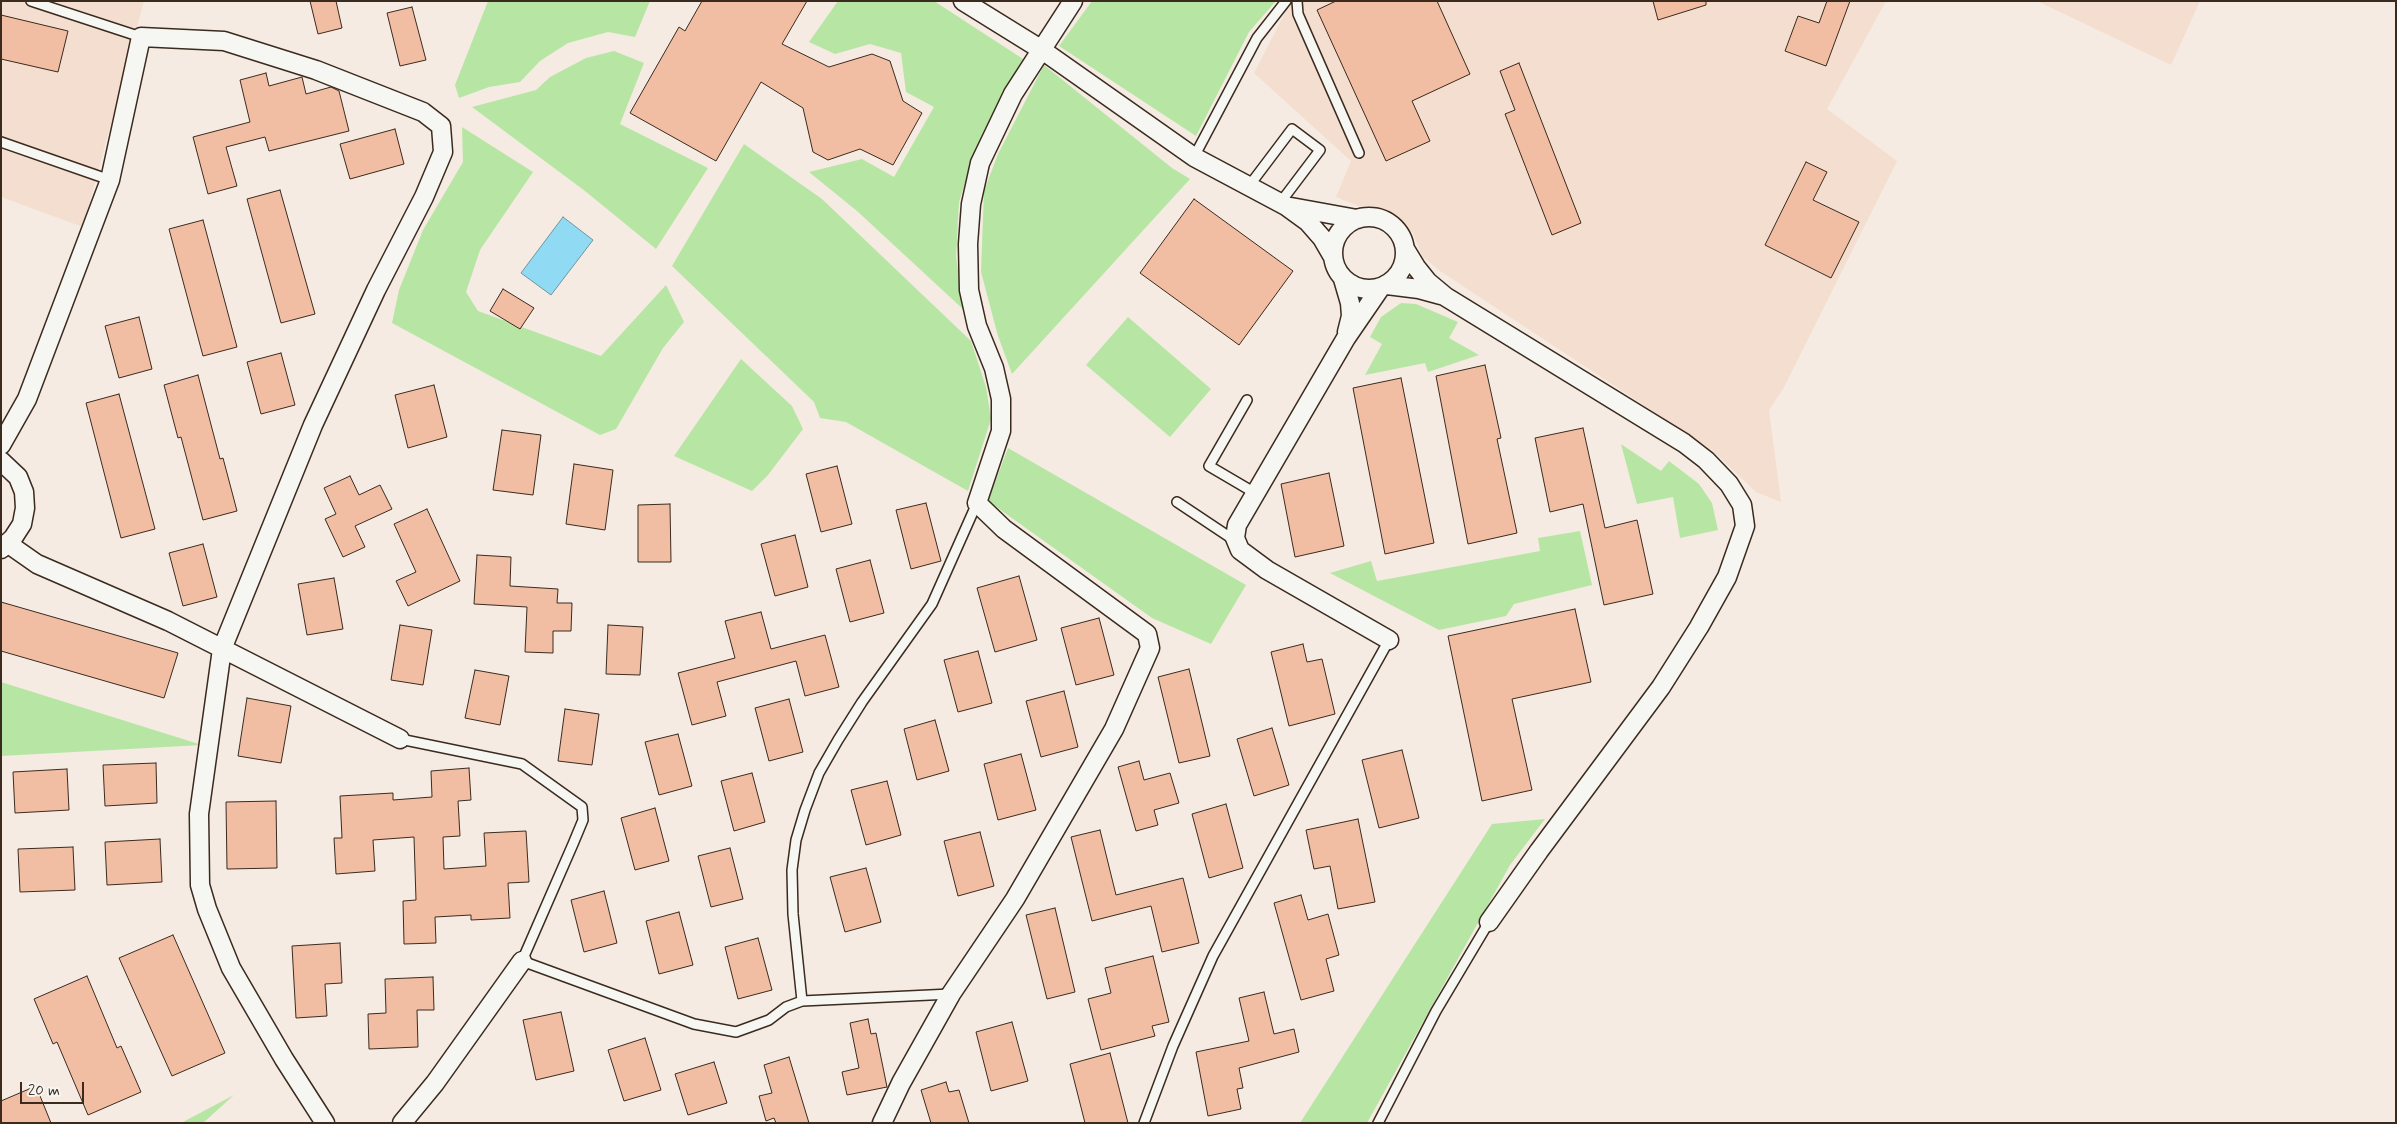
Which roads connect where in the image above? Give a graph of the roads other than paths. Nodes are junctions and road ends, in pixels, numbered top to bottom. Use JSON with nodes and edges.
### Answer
{"nodes":[{"id":1,"x":31,"y":1,"type":"edge"},
{"id":2,"x":963,"y":1,"type":"edge"},
{"id":3,"x":1073,"y":1,"type":"edge"},
{"id":4,"x":1286,"y":1,"type":"edge"},
{"id":5,"x":1298,"y":1,"type":"edge"},
{"id":6,"x":983,"y":7,"type":"edge"},
{"id":7,"x":141,"y":37,"type":"junction"},
{"id":8,"x":1042,"y":50,"type":"junction"},
{"id":9,"x":1,"y":142,"type":"edge"},
{"id":10,"x":1360,"y":153,"type":"dead end"},
{"id":11,"x":1194,"y":157,"type":"junction"},
{"id":12,"x":110,"y":180,"type":"junction"},
{"id":13,"x":1249,"y":186,"type":"junction"},
{"id":14,"x":1283,"y":204,"type":"junction"},
{"id":15,"x":1357,"y":219,"type":"junction"},
{"id":16,"x":1405,"y":249,"type":"junction"},
{"id":17,"x":1333,"y":257,"type":"junction"},
{"id":18,"x":1343,"y":279,"type":"junction"},
{"id":19,"x":1384,"y":286,"type":"junction"},
{"id":20,"x":1446,"y":297,"type":"junction"},
{"id":21,"x":1346,"y":338,"type":"junction"},
{"id":22,"x":1248,"y":400,"type":"dead end"},
{"id":23,"x":1,"y":445,"type":"edge"},
{"id":24,"x":1,"y":461,"type":"edge"},
{"id":25,"x":1255,"y":493,"type":"junction"},
{"id":26,"x":1177,"y":502,"type":"dead end"},
{"id":27,"x":976,"y":503,"type":"junction"},
{"id":28,"x":1237,"y":542,"type":"junction"},
{"id":29,"x":4,"y":546,"type":"edge"},
{"id":30,"x":1389,"y":640,"type":"joint"},
{"id":31,"x":222,"y":649,"type":"junction"},
{"id":32,"x":400,"y":739,"type":"joint"},
{"id":33,"x":1489,"y":922,"type":"joint"},
{"id":34,"x":522,"y":961,"type":"junction"},
{"id":35,"x":951,"y":994,"type":"junction"},
{"id":36,"x":802,"y":1001,"type":"junction"},
{"id":37,"x":325,"y":1123,"type":"edge"},
{"id":38,"x":402,"y":1123,"type":"edge"},
{"id":39,"x":882,"y":1123,"type":"edge"},
{"id":40,"x":1144,"y":1123,"type":"edge"},
{"id":41,"x":1378,"y":1123,"type":"edge"}],
"edges":[{"from":1,"to":7,"type":"lane"},
{"from":2,"to":6,"type":"street"},
{"from":3,"to":8,"type":"street"},
{"from":4,"to":11,"type":"lane"},
{"from":5,"to":10,"type":"lane"},
{"from":6,"to":8,"type":"street"},
{"from":7,"to":12,"type":"street"},
{"from":7,"to":31,"type":"street"},
{"from":8,"to":11,"type":"street"},
{"from":8,"to":27,"type":"street"},
{"from":9,"to":12,"type":"lane"},
{"from":11,"to":13,"type":"street"},
{"from":12,"to":23,"type":"street"},
{"from":13,"to":14,"type":"street"},
{"from":13,"to":14,"type":"lane"},
{"from":14,"to":15,"type":"street"},
{"from":14,"to":17,"type":"street"},
{"from":15,"to":16,"type":"street"},
{"from":15,"to":17,"type":"street"},
{"from":16,"to":19,"type":"street"},
{"from":16,"to":20,"type":"street"},
{"from":17,"to":18,"type":"street"},
{"from":18,"to":19,"type":"street"},
{"from":18,"to":21,"type":"street"},
{"from":19,"to":20,"type":"street"},
{"from":19,"to":21,"type":"street"},
{"from":20,"to":33,"type":"street"},
{"from":21,"to":25,"type":"street"},
{"from":22,"to":25,"type":"lane"},
{"from":24,"to":29,"type":"street"},
{"from":25,"to":28,"type":"street"},
{"from":26,"to":28,"type":"lane"},
{"from":27,"to":35,"type":"street"},
{"from":27,"to":36,"type":"lane"},
{"from":28,"to":30,"type":"street"},
{"from":29,"to":31,"type":"street"},
{"from":30,"to":40,"type":"lane"},
{"from":31,"to":32,"type":"street"},
{"from":31,"to":37,"type":"street"},
{"from":32,"to":34,"type":"lane"},
{"from":33,"to":41,"type":"lane"},
{"from":34,"to":36,"type":"lane"},
{"from":34,"to":38,"type":"street"},
{"from":35,"to":36,"type":"lane"},
{"from":35,"to":39,"type":"street"}]}
